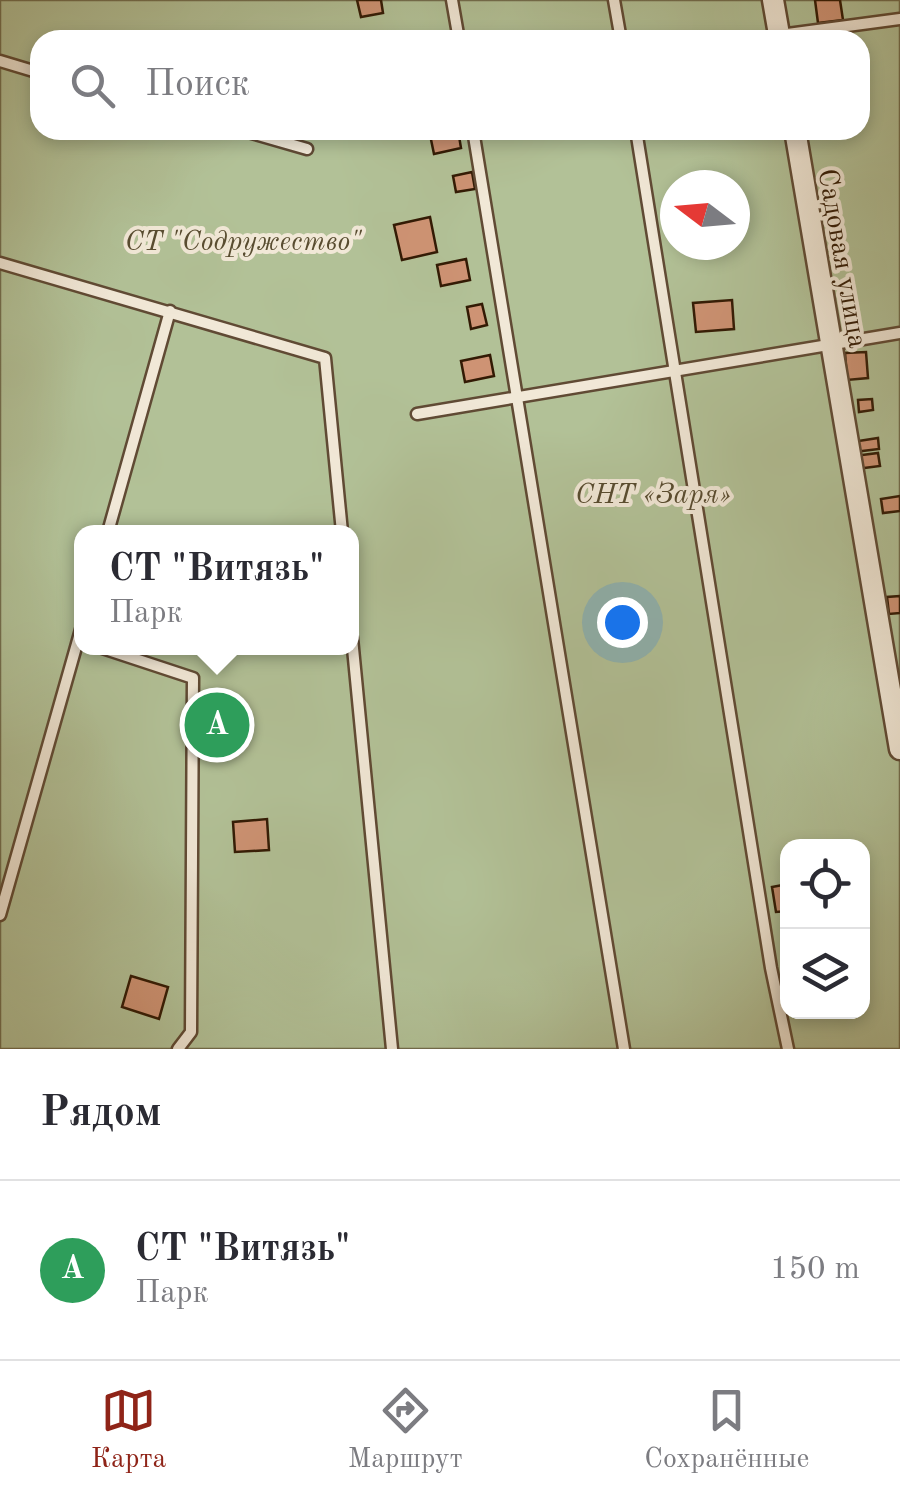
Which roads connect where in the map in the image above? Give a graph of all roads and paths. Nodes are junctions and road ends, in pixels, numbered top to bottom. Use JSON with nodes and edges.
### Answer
{"nodes":[{"id":1,"x":452,"y":0,"type":"edge"},
{"id":2,"x":614,"y":0,"type":"edge"},
{"id":3,"x":773,"y":0,"type":"edge"},
{"id":4,"x":900,"y":19,"type":"edge"},
{"id":5,"x":457,"y":30,"type":"edge"},
{"id":6,"x":619,"y":30,"type":"edge"},
{"id":7,"x":778,"y":30,"type":"edge"},
{"id":8,"x":830,"y":30,"type":"edge"},
{"id":9,"x":0,"y":61,"type":"edge"},
{"id":10,"x":30,"y":69,"type":"edge"},
{"id":11,"x":276,"y":140,"type":"edge"},
{"id":12,"x":476,"y":140,"type":"edge"},
{"id":13,"x":638,"y":140,"type":"edge"},
{"id":14,"x":797,"y":140,"type":"edge"},
{"id":15,"x":308,"y":149,"type":"dead end"},
{"id":16,"x":0,"y":263,"type":"edge"},
{"id":17,"x":170,"y":311,"type":"junction"},
{"id":18,"x":900,"y":333,"type":"edge"},
{"id":19,"x":830,"y":344,"type":"junction"},
{"id":20,"x":675,"y":370,"type":"junction"},
{"id":21,"x":517,"y":397,"type":"junction"},
{"id":22,"x":417,"y":414,"type":"dead end"},
{"id":23,"x":110,"y":525,"type":"edge"},
{"id":24,"x":341,"y":525,"type":"edge"},
{"id":25,"x":76,"y":655,"type":"edge"},
{"id":26,"x":123,"y":655,"type":"edge"},
{"id":27,"x":354,"y":655,"type":"edge"},
{"id":28,"x":900,"y":749,"type":"edge"},
{"id":29,"x":0,"y":915,"type":"edge"},
{"id":30,"x":178,"y":1049,"type":"edge"},
{"id":31,"x":392,"y":1049,"type":"edge"},
{"id":32,"x":624,"y":1049,"type":"edge"},
{"id":33,"x":788,"y":1049,"type":"edge"}],
"edges":[{"from":1,"to":5,"type":"lane"},
{"from":2,"to":6,"type":"lane"},
{"from":3,"to":7,"type":"street"},
{"from":4,"to":8,"type":"lane"},
{"from":9,"to":10,"type":"lane"},
{"from":11,"to":15,"type":"lane"},
{"from":12,"to":21,"type":"lane"},
{"from":13,"to":20,"type":"lane"},
{"from":14,"to":19,"type":"street","name":"Садовая улица"},
{"from":16,"to":17,"type":"lane"},
{"from":17,"to":23,"type":"lane"},
{"from":17,"to":24,"type":"lane"},
{"from":18,"to":19,"type":"lane"},
{"from":19,"to":20,"type":"lane"},
{"from":19,"to":28,"type":"street","name":"Садовая улица"},
{"from":20,"to":21,"type":"lane"},
{"from":20,"to":33,"type":"lane"},
{"from":21,"to":22,"type":"lane"},
{"from":21,"to":32,"type":"lane"},
{"from":25,"to":29,"type":"lane"},
{"from":26,"to":30,"type":"lane"},
{"from":27,"to":31,"type":"lane"}]}
